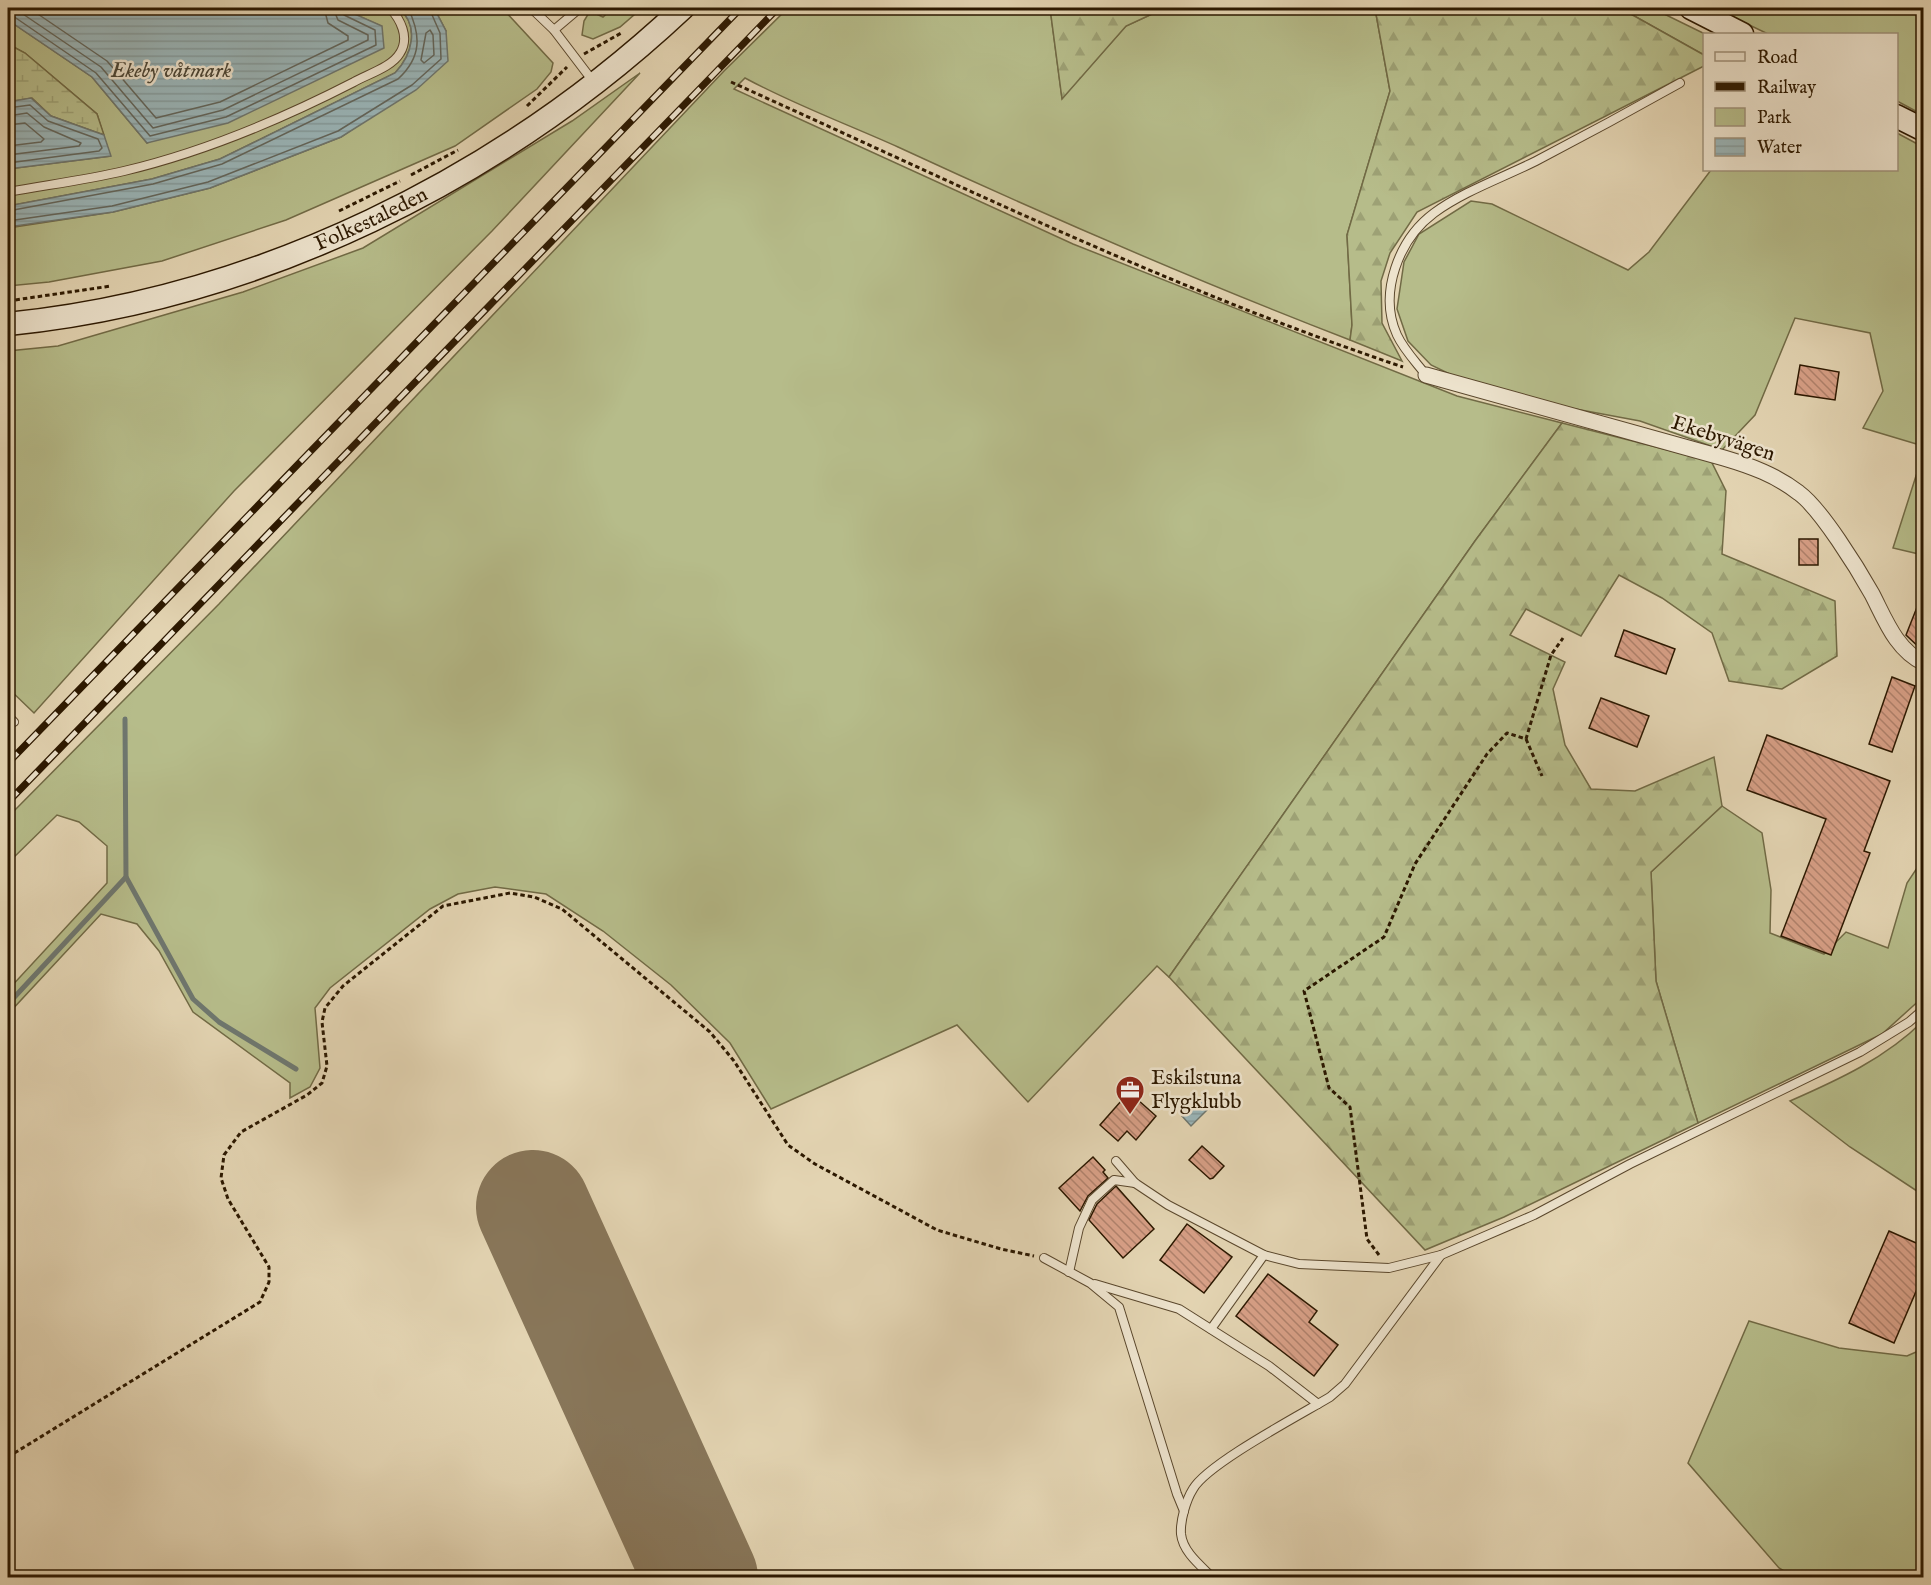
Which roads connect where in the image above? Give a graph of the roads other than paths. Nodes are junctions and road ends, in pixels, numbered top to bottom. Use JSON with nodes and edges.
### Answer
{"nodes":[{"id":1,"x":390,"y":8,"type":"edge"},
{"id":2,"x":531,"y":8,"type":"edge"},
{"id":3,"x":580,"y":8,"type":"edge"},
{"id":4,"x":683,"y":8,"type":"edge"},
{"id":5,"x":1691,"y":8,"type":"edge"},
{"id":6,"x":554,"y":30,"type":"junction"},
{"id":7,"x":1740,"y":33,"type":"edge"},
{"id":8,"x":1680,"y":83,"type":"dead end"},
{"id":9,"x":595,"y":84,"type":"junction"},
{"id":10,"x":1898,"y":117,"type":"edge"},
{"id":11,"x":1923,"y":130,"type":"edge"},
{"id":12,"x":8,"y":192,"type":"edge"},
{"id":13,"x":8,"y":324,"type":"edge"},
{"id":14,"x":1426,"y":375,"type":"joint"},
{"id":15,"x":1923,"y":663,"type":"edge"},
{"id":16,"x":1923,"y":1009,"type":"edge"},
{"id":17,"x":1116,"y":1161,"type":"dead end"},
{"id":18,"x":1135,"y":1183,"type":"junction"},
{"id":19,"x":1264,"y":1255,"type":"junction"},
{"id":20,"x":1441,"y":1255,"type":"junction"},
{"id":21,"x":1044,"y":1258,"type":"road end"},
{"id":22,"x":1070,"y":1272,"type":"junction"},
{"id":23,"x":1090,"y":1283,"type":"junction"},
{"id":24,"x":1211,"y":1329,"type":"junction"},
{"id":25,"x":1318,"y":1404,"type":"junction"},
{"id":26,"x":1184,"y":1511,"type":"junction"},
{"id":27,"x":1213,"y":1578,"type":"edge"}],
"edges":[{"from":1,"to":12,"type":"lane"},
{"from":2,"to":6,"type":"lane"},
{"from":3,"to":6,"type":"lane"},
{"from":4,"to":9,"type":"main road","name":"Folkestaleden"},
{"from":5,"to":7,"type":"main road"},
{"from":6,"to":9,"type":"lane"},
{"from":8,"to":14,"type":"lane"},
{"from":9,"to":13,"type":"main road","name":"Folkestaleden"},
{"from":10,"to":11,"type":"main road"},
{"from":14,"to":15,"type":"street","name":"Ekebyvägen"},
{"from":16,"to":20,"type":"lane"},
{"from":17,"to":18,"type":"lane"},
{"from":18,"to":19,"type":"lane"},
{"from":18,"to":22,"type":"lane"},
{"from":19,"to":20,"type":"lane"},
{"from":19,"to":24,"type":"lane"},
{"from":20,"to":25,"type":"lane"},
{"from":21,"to":22,"type":"lane"},
{"from":22,"to":23,"type":"lane"},
{"from":23,"to":24,"type":"lane"},
{"from":23,"to":26,"type":"lane"},
{"from":24,"to":25,"type":"lane"},
{"from":25,"to":26,"type":"lane"},
{"from":26,"to":27,"type":"lane"}]}
